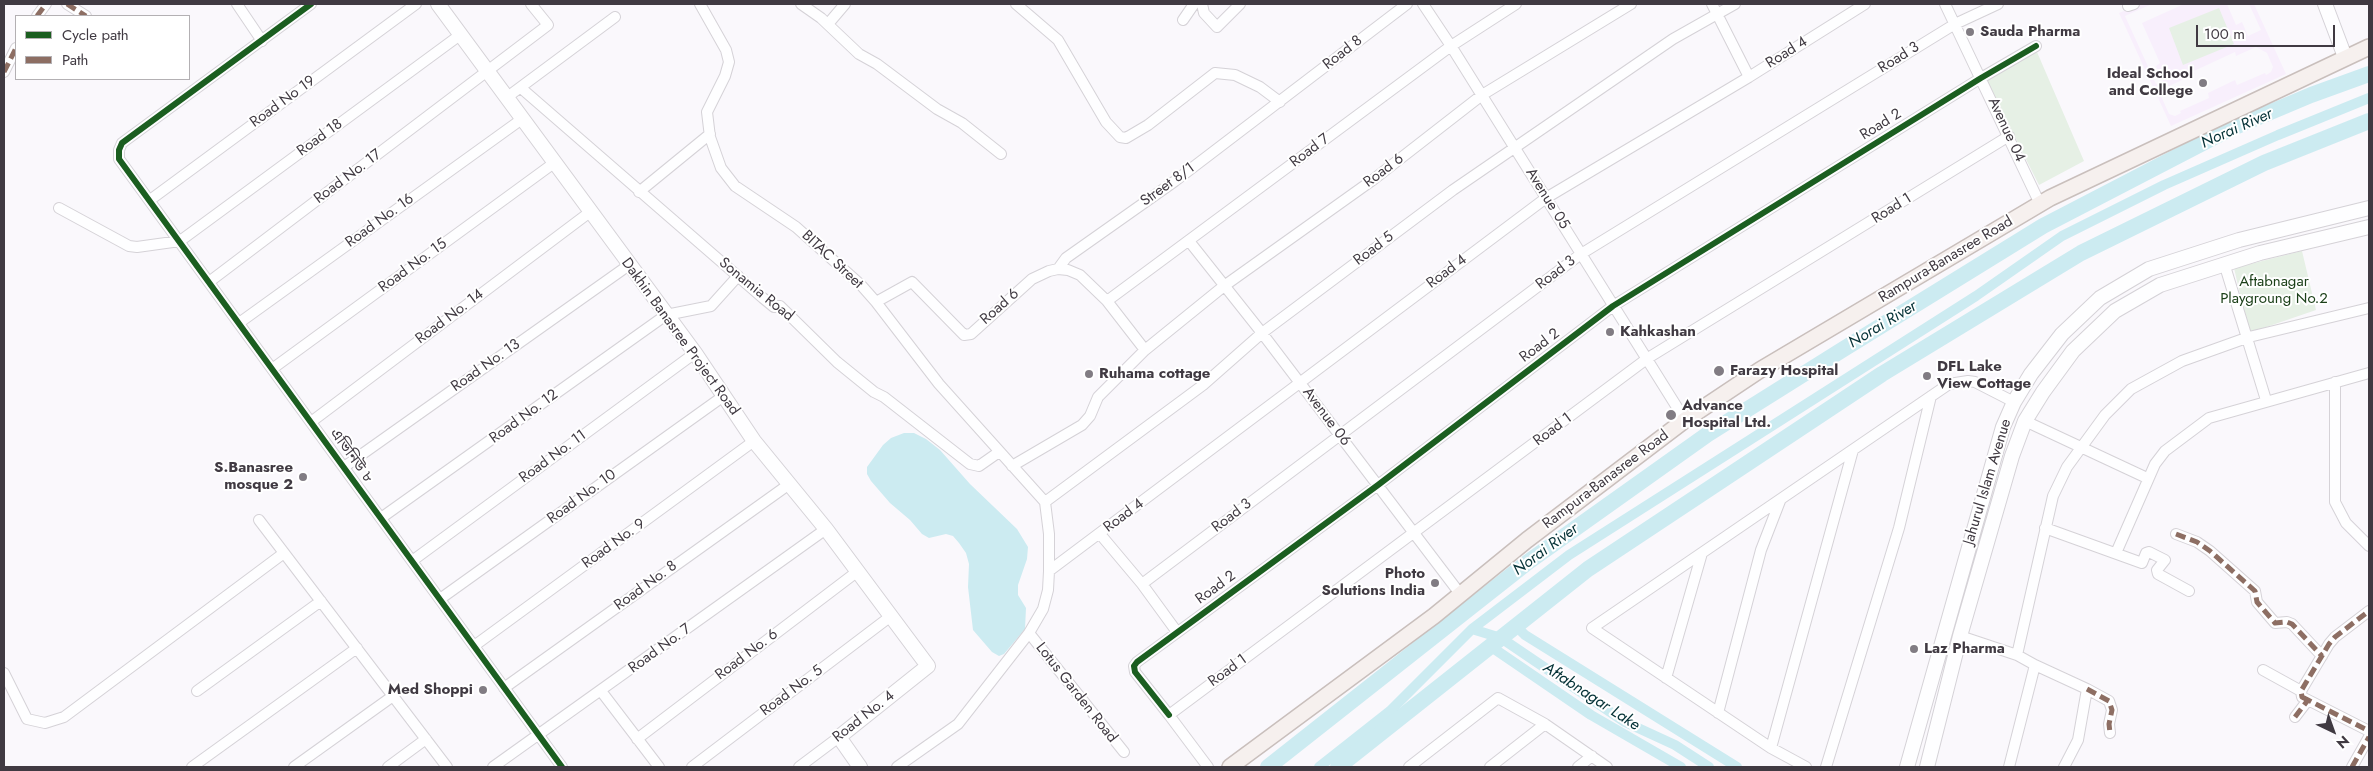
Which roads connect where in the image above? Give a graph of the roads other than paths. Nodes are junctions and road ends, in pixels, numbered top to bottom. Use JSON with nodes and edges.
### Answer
{"nodes":[{"id":1,"x":46,"y":4,"type":"edge"},
{"id":2,"x":67,"y":4,"type":"edge"},
{"id":3,"x":237,"y":4,"type":"edge"},
{"id":4,"x":416,"y":4,"type":"edge"},
{"id":5,"x":438,"y":4,"type":"edge"},
{"id":6,"x":531,"y":4,"type":"edge"},
{"id":7,"x":700,"y":4,"type":"edge"},
{"id":8,"x":801,"y":4,"type":"edge"},
{"id":9,"x":845,"y":4,"type":"edge"},
{"id":10,"x":1016,"y":4,"type":"edge"},
{"id":11,"x":1194,"y":4,"type":"edge"},
{"id":12,"x":1202,"y":4,"type":"edge"},
{"id":13,"x":1240,"y":4,"type":"edge"},
{"id":14,"x":1407,"y":4,"type":"edge"},
{"id":15,"x":1423,"y":4,"type":"edge"},
{"id":16,"x":1516,"y":4,"type":"edge"},
{"id":17,"x":1631,"y":4,"type":"edge"},
{"id":18,"x":1735,"y":4,"type":"edge"},
{"id":19,"x":1865,"y":4,"type":"edge"},
{"id":20,"x":1944,"y":4,"type":"edge"},
{"id":21,"x":1998,"y":4,"type":"edge"},
{"id":22,"x":2325,"y":4,"type":"edge"},
{"id":23,"x":304,"y":6,"type":"edge"},
{"id":24,"x":1714,"y":9,"type":"edge"},
{"id":25,"x":38,"y":15,"type":"edge"},
{"id":26,"x":84,"y":15,"type":"edge"},
{"id":27,"x":615,"y":17,"type":"dead end"},
{"id":28,"x":1182,"y":20,"type":"dead end"},
{"id":29,"x":828,"y":24,"type":"junction"},
{"id":30,"x":1955,"y":24,"type":"junction"},
{"id":31,"x":460,"y":35,"type":"junction"},
{"id":32,"x":262,"y":41,"type":"junction"},
{"id":33,"x":1452,"y":46,"type":"junction"},
{"id":34,"x":2036,"y":46,"type":"dead end"},
{"id":35,"x":2369,"y":47,"type":"edge"},
{"id":36,"x":15,"y":50,"type":"edge"},
{"id":37,"x":2345,"y":57,"type":"junction"},
{"id":38,"x":2369,"y":58,"type":"edge"},
{"id":39,"x":4,"y":72,"type":"edge"},
{"id":40,"x":488,"y":72,"type":"junction"},
{"id":41,"x":1749,"y":77,"type":"junction"},
{"id":42,"x":1981,"y":78,"type":"junction"},
{"id":43,"x":521,"y":88,"type":"junction"},
{"id":44,"x":1482,"y":95,"type":"junction"},
{"id":45,"x":506,"y":98,"type":"junction"},
{"id":46,"x":1280,"y":102,"type":"junction"},
{"id":47,"x":522,"y":119,"type":"junction"},
{"id":48,"x":710,"y":134,"type":"junction"},
{"id":49,"x":2009,"y":136,"type":"junction"},
{"id":50,"x":1514,"y":148,"type":"junction"},
{"id":51,"x":1001,"y":154,"type":"dead end"},
{"id":52,"x":2138,"y":156,"type":"junction"},
{"id":53,"x":554,"y":163,"type":"junction"},
{"id":54,"x":639,"y":192,"type":"junction"},
{"id":55,"x":1546,"y":198,"type":"junction"},
{"id":56,"x":150,"y":200,"type":"junction"},
{"id":57,"x":2040,"y":204,"type":"junction"},
{"id":58,"x":59,"y":208,"type":"dead end"},
{"id":59,"x":2369,"y":208,"type":"edge"},
{"id":60,"x":590,"y":212,"type":"junction"},
{"id":61,"x":2369,"y":227,"type":"edge"},
{"id":62,"x":180,"y":241,"type":"junction"},
{"id":63,"x":1189,"y":241,"type":"junction"},
{"id":64,"x":1582,"y":254,"type":"junction"},
{"id":65,"x":2224,"y":263,"type":"junction"},
{"id":66,"x":629,"y":265,"type":"junction"},
{"id":67,"x":1058,"y":269,"type":"junction"},
{"id":68,"x":738,"y":276,"type":"junction"},
{"id":69,"x":209,"y":282,"type":"junction"},
{"id":70,"x":1224,"y":286,"type":"junction"},
{"id":71,"x":876,"y":302,"type":"junction"},
{"id":72,"x":1107,"y":302,"type":"junction"},
{"id":73,"x":1613,"y":306,"type":"junction"},
{"id":74,"x":2369,"y":308,"type":"edge"},
{"id":75,"x":666,"y":315,"type":"junction"},
{"id":76,"x":239,"y":323,"type":"junction"},
{"id":77,"x":1262,"y":333,"type":"junction"},
{"id":78,"x":2247,"y":338,"type":"junction"},
{"id":79,"x":1145,"y":350,"type":"junction"},
{"id":80,"x":695,"y":353,"type":"junction"},
{"id":81,"x":1648,"y":358,"type":"junction"},
{"id":82,"x":272,"y":369,"type":"junction"},
{"id":83,"x":2369,"y":373,"type":"edge"},
{"id":84,"x":1299,"y":382,"type":"junction"},
{"id":85,"x":2335,"y":382,"type":"junction"},
{"id":86,"x":725,"y":395,"type":"junction"},
{"id":87,"x":1931,"y":396,"type":"junction"},
{"id":88,"x":2266,"y":400,"type":"junction"},
{"id":89,"x":2014,"y":402,"type":"junction"},
{"id":90,"x":1685,"y":420,"type":"junction"},
{"id":91,"x":2025,"y":421,"type":"junction"},
{"id":92,"x":311,"y":422,"type":"junction"},
{"id":93,"x":1339,"y":435,"type":"junction"},
{"id":94,"x":754,"y":441,"type":"junction"},
{"id":95,"x":2082,"y":448,"type":"junction"},
{"id":96,"x":1853,"y":450,"type":"junction"},
{"id":97,"x":1000,"y":452,"type":"junction"},
{"id":98,"x":1012,"y":466,"type":"junction"},
{"id":99,"x":344,"y":467,"type":"junction"},
{"id":100,"x":2147,"y":478,"type":"junction"},
{"id":101,"x":788,"y":485,"type":"junction"},
{"id":102,"x":1378,"y":485,"type":"junction"},
{"id":103,"x":1780,"y":500,"type":"junction"},
{"id":104,"x":1045,"y":502,"type":"junction"},
{"id":105,"x":381,"y":518,"type":"junction"},
{"id":106,"x":259,"y":520,"type":"dead end"},
{"id":107,"x":2045,"y":528,"type":"junction"},
{"id":108,"x":826,"y":529,"type":"junction"},
{"id":109,"x":1100,"y":534,"type":"junction"},
{"id":110,"x":1414,"y":534,"type":"junction"},
{"id":111,"x":2176,"y":534,"type":"dead end"},
{"id":112,"x":2369,"y":546,"type":"edge"},
{"id":113,"x":284,"y":553,"type":"junction"},
{"id":114,"x":1702,"y":553,"type":"junction"},
{"id":115,"x":2116,"y":553,"type":"junction"},
{"id":116,"x":412,"y":561,"type":"junction"},
{"id":117,"x":858,"y":571,"type":"junction"},
{"id":118,"x":1049,"y":571,"type":"junction"},
{"id":119,"x":1142,"y":584,"type":"junction"},
{"id":120,"x":2189,"y":592,"type":"dead end"},
{"id":121,"x":1461,"y":595,"type":"junction"},
{"id":122,"x":440,"y":599,"type":"junction"},
{"id":123,"x":321,"y":601,"type":"junction"},
{"id":124,"x":2369,"y":610,"type":"edge"},
{"id":125,"x":891,"y":616,"type":"junction"},
{"id":126,"x":1177,"y":632,"type":"junction"},
{"id":127,"x":1029,"y":633,"type":"junction"},
{"id":128,"x":1960,"y":636,"type":"junction"},
{"id":129,"x":474,"y":646,"type":"junction"},
{"id":130,"x":357,"y":648,"type":"junction"},
{"id":131,"x":2017,"y":655,"type":"junction"},
{"id":132,"x":2322,"y":656,"type":"junction"},
{"id":133,"x":2036,"y":665,"type":"junction"},
{"id":134,"x":928,"y":666,"type":"joint"},
{"id":135,"x":2263,"y":670,"type":"dead end"},
{"id":136,"x":4,"y":673,"type":"edge"},
{"id":137,"x":1666,"y":678,"type":"junction"},
{"id":138,"x":504,"y":688,"type":"junction"},
{"id":139,"x":2088,"y":689,"type":"junction"},
{"id":140,"x":197,"y":690,"type":"dead end"},
{"id":141,"x":601,"y":691,"type":"junction"},
{"id":142,"x":2301,"y":691,"type":"junction"},
{"id":143,"x":393,"y":696,"type":"junction"},
{"id":144,"x":2308,"y":700,"type":"junction"},
{"id":145,"x":1718,"y":713,"type":"junction"},
{"id":146,"x":1169,"y":715,"type":"junction"},
{"id":147,"x":2295,"y":717,"type":"dead end"},
{"id":148,"x":1545,"y":724,"type":"junction"},
{"id":149,"x":2369,"y":731,"type":"edge"},
{"id":150,"x":2110,"y":734,"type":"dead end"},
{"id":151,"x":538,"y":735,"type":"junction"},
{"id":152,"x":2369,"y":736,"type":"edge"},
{"id":153,"x":839,"y":737,"type":"junction"},
{"id":154,"x":426,"y":739,"type":"junction"},
{"id":155,"x":637,"y":739,"type":"junction"},
{"id":156,"x":1771,"y":748,"type":"junction"},
{"id":157,"x":1124,"y":752,"type":"dead end"},
{"id":158,"x":1592,"y":756,"type":"junction"},
{"id":159,"x":192,"y":767,"type":"edge"},
{"id":160,"x":294,"y":767,"type":"edge"},
{"id":161,"x":388,"y":767,"type":"edge"},
{"id":162,"x":447,"y":767,"type":"edge"},
{"id":163,"x":493,"y":767,"type":"edge"},
{"id":164,"x":562,"y":767,"type":"edge"},
{"id":165,"x":659,"y":767,"type":"edge"},
{"id":166,"x":692,"y":767,"type":"edge"},
{"id":167,"x":800,"y":767,"type":"edge"},
{"id":168,"x":860,"y":767,"type":"edge"},
{"id":169,"x":897,"y":767,"type":"edge"},
{"id":170,"x":1208,"y":767,"type":"edge"},
{"id":171,"x":1230,"y":767,"type":"edge"},
{"id":172,"x":1409,"y":767,"type":"edge"},
{"id":173,"x":1490,"y":767,"type":"edge"},
{"id":174,"x":1578,"y":767,"type":"edge"},
{"id":175,"x":1607,"y":767,"type":"edge"},
{"id":176,"x":1806,"y":767,"type":"edge"},
{"id":177,"x":1826,"y":767,"type":"edge"},
{"id":178,"x":1907,"y":767,"type":"edge"},
{"id":179,"x":1927,"y":767,"type":"edge"},
{"id":180,"x":2009,"y":767,"type":"edge"},
{"id":181,"x":2064,"y":767,"type":"edge"},
{"id":182,"x":2352,"y":767,"type":"edge"}],
"edges":[{"from":1,"to":25,"type":"street"},
{"from":2,"to":26,"type":"street"},
{"from":3,"to":32,"type":"street"},
{"from":4,"to":56,"type":"street","name":"Road No 19"},
{"from":5,"to":31,"type":"street","name":"Dakhin Banasree Project Road"},
{"from":6,"to":40,"type":"street","name":"Road No. 17"},
{"from":7,"to":48,"type":"street","name":"BITAC Street"},
{"from":8,"to":29,"type":"street"},
{"from":9,"to":29,"type":"street"},
{"from":10,"to":46,"type":"street"},
{"from":11,"to":28,"type":"street"},
{"from":12,"to":13,"type":"street"},
{"from":14,"to":46,"type":"street","name":"Road 8"},
{"from":15,"to":33,"type":"street","name":"Avenue 05"},
{"from":16,"to":33,"type":"street","name":"Road 7"},
{"from":17,"to":44,"type":"street","name":"Road 6"},
{"from":18,"to":24,"type":"street","name":"Road 5"},
{"from":19,"to":41,"type":"street","name":"Road 4"},
{"from":20,"to":30,"type":"street","name":"Avenue 04"},
{"from":21,"to":30,"type":"street","name":"Road 3"},
{"from":22,"to":37,"type":"street"},
{"from":23,"to":32,"type":"street"},
{"from":24,"to":41,"type":"street"},
{"from":24,"to":50,"type":"street","name":"Road 5"},
{"from":27,"to":43,"type":"street"},
{"from":29,"to":51,"type":"street"},
{"from":30,"to":42,"type":"street","name":"Avenue 04"},
{"from":30,"to":64,"type":"street","name":"Road 3"},
{"from":31,"to":40,"type":"street","name":"Dakhin Banasree Project Road"},
{"from":31,"to":62,"type":"street","name":"Road 18"},
{"from":32,"to":56,"type":"street","name":"এভিনিউ ৮"},
{"from":33,"to":44,"type":"street","name":"Avenue 05"},
{"from":33,"to":63,"type":"street","name":"Road 7"},
{"from":34,"to":42,"type":"street","name":"Road 2"},
{"from":35,"to":37,"type":"main road","name":"Rampura-Banasree Road"},
{"from":36,"to":39,"type":"street"},
{"from":37,"to":52,"type":"main road","name":"Rampura-Banasree Road"},
{"from":38,"to":52,"type":"main road","name":"Rampura-Banasree Road"},
{"from":40,"to":45,"type":"street","name":"Dakhin Banasree Project Road"},
{"from":40,"to":69,"type":"street","name":"Road No. 17"},
{"from":41,"to":55,"type":"street","name":"Road 4"},
{"from":42,"to":49,"type":"street","name":"Avenue 04"},
{"from":42,"to":73,"type":"street","name":"Road 2"},
{"from":43,"to":45,"type":"street"},
{"from":43,"to":54,"type":"street","name":"Sonamia Road"},
{"from":44,"to":50,"type":"street","name":"Avenue 05"},
{"from":44,"to":70,"type":"street","name":"Road 6"},
{"from":45,"to":47,"type":"street","name":"Dakhin Banasree Project Road"},
{"from":46,"to":67,"type":"street","name":"Street 8/1"},
{"from":47,"to":53,"type":"street","name":"Dakhin Banasree Project Road"},
{"from":47,"to":76,"type":"street","name":"Road No. 16"},
{"from":48,"to":54,"type":"street"},
{"from":48,"to":71,"type":"street","name":"BITAC Street"},
{"from":49,"to":57,"type":"street","name":"Avenue 04"},
{"from":49,"to":81,"type":"street","name":"Road 1"},
{"from":50,"to":55,"type":"street","name":"Avenue 05"},
{"from":50,"to":77,"type":"street","name":"Road 5"},
{"from":52,"to":57,"type":"main road","name":"Rampura-Banasree Road"},
{"from":53,"to":60,"type":"street","name":"Dakhin Banasree Project Road"},
{"from":53,"to":82,"type":"street","name":"Road No. 15"},
{"from":54,"to":68,"type":"street","name":"Sonamia Road"},
{"from":55,"to":64,"type":"street","name":"Avenue 05"},
{"from":55,"to":84,"type":"street","name":"Road 4"},
{"from":56,"to":62,"type":"street","name":"এভিনিউ ৮"},
{"from":57,"to":90,"type":"main road","name":"Rampura-Banasree Road"},
{"from":58,"to":62,"type":"street"},
{"from":59,"to":89,"type":"street","name":"Jahurul Islam Avenue"},
{"from":60,"to":66,"type":"street","name":"Dakhin Banasree Project Road"},
{"from":60,"to":92,"type":"street","name":"Road No. 14"},
{"from":61,"to":65,"type":"street","name":"Jahurul Islam Avenue"},
{"from":62,"to":69,"type":"street","name":"এভিনিউ ৮"},
{"from":63,"to":70,"type":"street","name":"Avenue 06"},
{"from":63,"to":72,"type":"street","name":"Road 7"},
{"from":64,"to":73,"type":"street","name":"Avenue 05"},
{"from":64,"to":93,"type":"street","name":"Road 3"},
{"from":65,"to":78,"type":"street"},
{"from":65,"to":91,"type":"street","name":"Jahurul Islam Avenue"},
{"from":66,"to":75,"type":"street","name":"Dakhin Banasree Project Road"},
{"from":66,"to":99,"type":"street","name":"Road No. 13"},
{"from":67,"to":71,"type":"street","name":"Road 6"},
{"from":67,"to":72,"type":"street"},
{"from":68,"to":75,"type":"street"},
{"from":68,"to":97,"type":"street","name":"Sonamia Road"},
{"from":69,"to":76,"type":"street","name":"এভিনিউ ৮"},
{"from":70,"to":77,"type":"street","name":"Avenue 06"},
{"from":70,"to":79,"type":"street","name":"Road 6"},
{"from":71,"to":97,"type":"street","name":"BITAC Street"},
{"from":72,"to":79,"type":"street"},
{"from":73,"to":81,"type":"street","name":"Avenue 05"},
{"from":73,"to":102,"type":"street","name":"Road 2"},
{"from":74,"to":78,"type":"street"},
{"from":75,"to":80,"type":"street","name":"Dakhin Banasree Project Road"},
{"from":75,"to":105,"type":"street","name":"Road No. 12"},
{"from":76,"to":82,"type":"street","name":"এভিনিউ ৮"},
{"from":77,"to":84,"type":"street","name":"Avenue 06"},
{"from":77,"to":104,"type":"street","name":"Road 5"},
{"from":78,"to":88,"type":"street"},
{"from":78,"to":95,"type":"street"},
{"from":79,"to":98,"type":"street","name":"Road 6"},
{"from":80,"to":86,"type":"street","name":"Dakhin Banasree Project Road"},
{"from":80,"to":116,"type":"street","name":"Road No. 11"},
{"from":81,"to":90,"type":"street","name":"Avenue 05"},
{"from":81,"to":110,"type":"street","name":"Road 1"},
{"from":82,"to":92,"type":"street","name":"এভিনিউ ৮"},
{"from":83,"to":85,"type":"street"},
{"from":84,"to":93,"type":"street","name":"Avenue 06"},
{"from":84,"to":109,"type":"street","name":"Road 4"},
{"from":85,"to":88,"type":"street"},
{"from":85,"to":112,"type":"street"},
{"from":86,"to":94,"type":"street","name":"Dakhin Banasree Project Road"},
{"from":86,"to":122,"type":"street","name":"Road No. 10"},
{"from":87,"to":89,"type":"street"},
{"from":87,"to":96,"type":"street"},
{"from":87,"to":177,"type":"street"},
{"from":88,"to":100,"type":"street"},
{"from":89,"to":178,"type":"street","name":"Jahurul Islam Avenue"},
{"from":90,"to":121,"type":"main road","name":"Rampura-Banasree Road"},
{"from":91,"to":95,"type":"street"},
{"from":91,"to":128,"type":"street","name":"Jahurul Islam Avenue"},
{"from":92,"to":99,"type":"street","name":"এভিনিউ ৮"},
{"from":93,"to":102,"type":"street","name":"Avenue 06"},
{"from":93,"to":119,"type":"street","name":"Road 3"},
{"from":94,"to":101,"type":"street","name":"Dakhin Banasree Project Road"},
{"from":94,"to":129,"type":"street","name":"Road No. 9"},
{"from":95,"to":100,"type":"street"},
{"from":95,"to":107,"type":"street"},
{"from":96,"to":103,"type":"street"},
{"from":96,"to":156,"type":"street"},
{"from":97,"to":98,"type":"street","name":"BITAC Street"},
{"from":98,"to":104,"type":"street","name":"BITAC Street"},
{"from":99,"to":105,"type":"street","name":"এভিনিউ ৮"},
{"from":100,"to":115,"type":"street"},
{"from":101,"to":108,"type":"street","name":"Dakhin Banasree Project Road"},
{"from":101,"to":138,"type":"street","name":"Road No. 8"},
{"from":102,"to":110,"type":"street","name":"Avenue 06"},
{"from":102,"to":126,"type":"street","name":"Road 2"},
{"from":103,"to":114,"type":"street"},
{"from":103,"to":145,"type":"street"},
{"from":104,"to":118,"type":"street"},
{"from":105,"to":116,"type":"street","name":"এভিনিউ ৮"},
{"from":106,"to":113,"type":"street"},
{"from":107,"to":115,"type":"street"},
{"from":107,"to":131,"type":"street"},
{"from":108,"to":117,"type":"street","name":"Dakhin Banasree Project Road"},
{"from":108,"to":141,"type":"street","name":"Road No. 7"},
{"from":109,"to":118,"type":"street","name":"Road 4"},
{"from":109,"to":119,"type":"street"},
{"from":110,"to":121,"type":"street","name":"Avenue 06"},
{"from":110,"to":146,"type":"street","name":"Road 1"},
{"from":111,"to":132,"type":"street"},
{"from":113,"to":123,"type":"street"},
{"from":113,"to":136,"type":"street"},
{"from":114,"to":137,"type":"street"},
{"from":114,"to":137,"type":"street"},
{"from":115,"to":120,"type":"street"},
{"from":116,"to":122,"type":"street","name":"এভিনিউ ৮"},
{"from":117,"to":125,"type":"street","name":"Dakhin Banasree Project Road"},
{"from":117,"to":155,"type":"street","name":"Road No. 6"},
{"from":118,"to":127,"type":"street"},
{"from":119,"to":126,"type":"street"},
{"from":121,"to":171,"type":"main road","name":"Rampura-Banasree Road"},
{"from":122,"to":129,"type":"street","name":"এভিনিউ ৮"},
{"from":123,"to":130,"type":"street"},
{"from":123,"to":140,"type":"street"},
{"from":124,"to":132,"type":"street"},
{"from":125,"to":134,"type":"street","name":"Dakhin Banasree Project Road"},
{"from":125,"to":166,"type":"street","name":"Road No. 5"},
{"from":126,"to":146,"type":"street","name":"Road 2"},
{"from":127,"to":157,"type":"street","name":"Lotus Garden Road"},
{"from":127,"to":169,"type":"street"},
{"from":128,"to":131,"type":"street"},
{"from":128,"to":179,"type":"street","name":"Jahurul Islam Avenue"},
{"from":129,"to":138,"type":"street","name":"এভিনিউ ৮"},
{"from":130,"to":143,"type":"street"},
{"from":130,"to":159,"type":"street"},
{"from":131,"to":133,"type":"street"},
{"from":132,"to":142,"type":"street"},
{"from":133,"to":139,"type":"street"},
{"from":133,"to":180,"type":"street"},
{"from":134,"to":153,"type":"street","name":"Road No. 4"},
{"from":135,"to":142,"type":"street"},
{"from":137,"to":145,"type":"street"},
{"from":138,"to":151,"type":"street","name":"এভিনিউ ৮"},
{"from":139,"to":150,"type":"street"},
{"from":139,"to":181,"type":"street"},
{"from":141,"to":151,"type":"street","name":"Road No. 7"},
{"from":141,"to":155,"type":"street"},
{"from":142,"to":144,"type":"street"},
{"from":143,"to":154,"type":"street"},
{"from":143,"to":160,"type":"street"},
{"from":144,"to":147,"type":"street"},
{"from":144,"to":149,"type":"street"},
{"from":145,"to":156,"type":"street"},
{"from":146,"to":170,"type":"street"},
{"from":148,"to":158,"type":"street"},
{"from":148,"to":172,"type":"street"},
{"from":148,"to":173,"type":"street"},
{"from":151,"to":163,"type":"street","name":"Road No. 7"},
{"from":151,"to":164,"type":"street","name":"এভিনিউ ৮"},
{"from":152,"to":182,"type":"street"},
{"from":153,"to":167,"type":"street","name":"Road No. 4"},
{"from":153,"to":168,"type":"street"},
{"from":154,"to":161,"type":"street"},
{"from":154,"to":162,"type":"street"},
{"from":155,"to":165,"type":"street"},
{"from":156,"to":176,"type":"street"},
{"from":158,"to":174,"type":"street"},
{"from":158,"to":175,"type":"street"}]}
